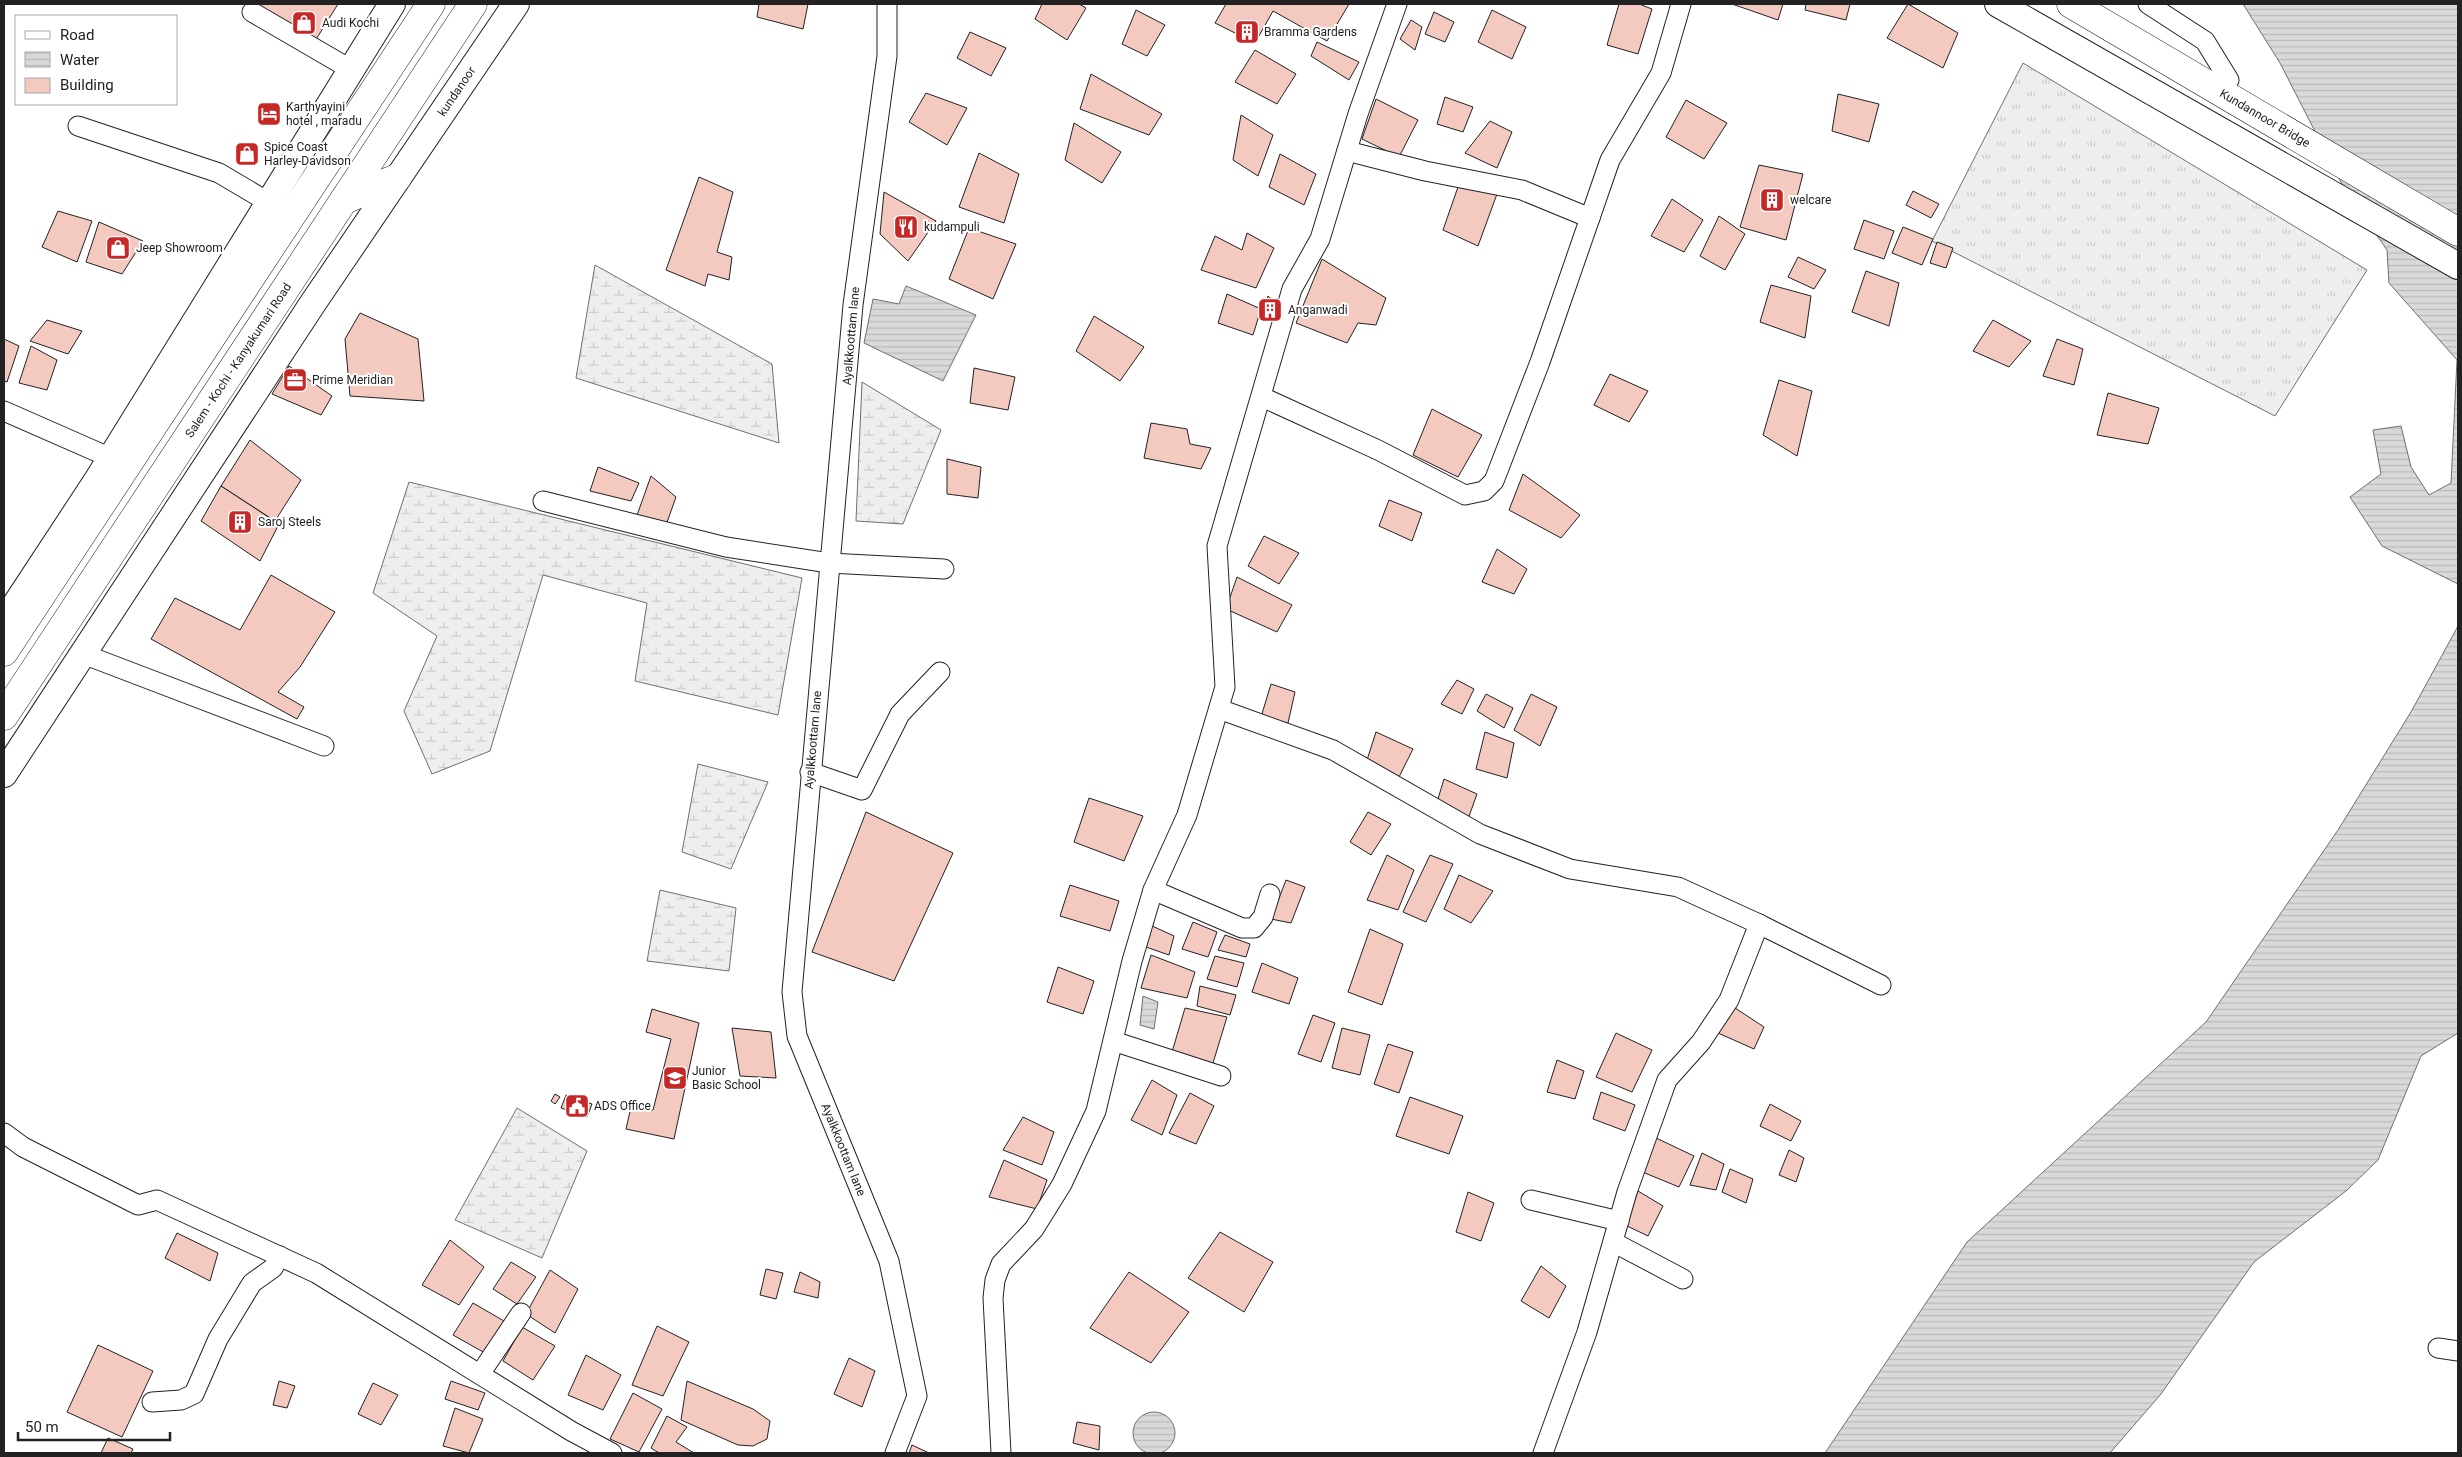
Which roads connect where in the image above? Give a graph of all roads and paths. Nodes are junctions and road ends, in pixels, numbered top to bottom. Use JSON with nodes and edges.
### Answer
{"nodes":[{"id":1,"x":392,"y":4,"type":"edge"},
{"id":2,"x":430,"y":4,"type":"edge"},
{"id":3,"x":473,"y":4,"type":"edge"},
{"id":4,"x":516,"y":4,"type":"edge"},
{"id":5,"x":887,"y":4,"type":"edge"},
{"id":6,"x":1397,"y":4,"type":"edge"},
{"id":7,"x":1681,"y":4,"type":"edge"},
{"id":8,"x":1998,"y":4,"type":"edge"},
{"id":9,"x":2071,"y":4,"type":"edge"},
{"id":10,"x":2148,"y":4,"type":"edge"},
{"id":11,"x":252,"y":12,"type":"dead end"},
{"id":12,"x":350,"y":69,"type":"junction"},
{"id":13,"x":2229,"y":80,"type":"dead end"},
{"id":14,"x":78,"y":126,"type":"dead end"},
{"id":15,"x":1347,"y":151,"type":"junction"},
{"id":16,"x":397,"y":178,"type":"junction"},
{"id":17,"x":344,"y":200,"type":"junction"},
{"id":18,"x":268,"y":202,"type":"junction"},
{"id":19,"x":1590,"y":218,"type":"junction"},
{"id":20,"x":2458,"y":232,"type":"edge"},
{"id":21,"x":2458,"y":266,"type":"edge"},
{"id":22,"x":1262,"y":397,"type":"junction"},
{"id":23,"x":4,"y":410,"type":"edge"},
{"id":24,"x":111,"y":458,"type":"junction"},
{"id":25,"x":543,"y":501,"type":"dead end"},
{"id":26,"x":829,"y":563,"type":"junction"},
{"id":27,"x":944,"y":569,"type":"dead end"},
{"id":28,"x":4,"y":622,"type":"edge"},
{"id":29,"x":4,"y":652,"type":"edge"},
{"id":30,"x":83,"y":654,"type":"junction"},
{"id":31,"x":940,"y":672,"type":"dead end"},
{"id":32,"x":1219,"y":709,"type":"junction"},
{"id":33,"x":4,"y":716,"type":"edge"},
{"id":34,"x":324,"y":746,"type":"dead end"},
{"id":35,"x":810,"y":772,"type":"junction"},
{"id":36,"x":4,"y":774,"type":"edge"},
{"id":37,"x":1153,"y":890,"type":"junction"},
{"id":38,"x":1270,"y":894,"type":"dead end"},
{"id":39,"x":1759,"y":924,"type":"junction"},
{"id":40,"x":1881,"y":985,"type":"dead end"},
{"id":41,"x":1113,"y":1041,"type":"junction"},
{"id":42,"x":1221,"y":1076,"type":"dead end"},
{"id":43,"x":4,"y":1133,"type":"edge"},
{"id":44,"x":1531,"y":1200,"type":"dead end"},
{"id":45,"x":1619,"y":1221,"type":"junction"},
{"id":46,"x":1613,"y":1242,"type":"junction"},
{"id":47,"x":280,"y":1256,"type":"junction"},
{"id":48,"x":1683,"y":1279,"type":"dead end"},
{"id":49,"x":521,"y":1313,"type":"dead end"},
{"id":50,"x":2438,"y":1348,"type":"dead end"},
{"id":51,"x":2458,"y":1351,"type":"edge"},
{"id":52,"x":480,"y":1374,"type":"junction"},
{"id":53,"x":152,"y":1402,"type":"dead end"},
{"id":54,"x":612,"y":1453,"type":"edge"},
{"id":55,"x":895,"y":1453,"type":"edge"},
{"id":56,"x":1001,"y":1453,"type":"edge"},
{"id":57,"x":1543,"y":1453,"type":"edge"}],
"edges":[{"from":1,"to":12,"type":"street"},
{"from":2,"to":29,"type":"highway"},
{"from":3,"to":17,"type":"highway","name":"Salem - Kochi - Kanyakumari Road"},
{"from":4,"to":16,"type":"street","name":"kundanoor"},
{"from":5,"to":26,"type":"street","name":"Ayalkkoottam lane"},
{"from":6,"to":15,"type":"street"},
{"from":7,"to":19,"type":"street"},
{"from":8,"to":21,"type":"street"},
{"from":9,"to":20,"type":"highway","name":"Kundannoor Bridge"},
{"from":10,"to":13,"type":"street"},
{"from":11,"to":12,"type":"street"},
{"from":12,"to":18,"type":"street"},
{"from":14,"to":18,"type":"street"},
{"from":15,"to":19,"type":"street"},
{"from":15,"to":22,"type":"street"},
{"from":16,"to":17,"type":"highway"},
{"from":16,"to":30,"type":"street","name":"kundanoor"},
{"from":17,"to":33,"type":"highway","name":"Salem - Kochi - Kanyakumari Road"},
{"from":18,"to":24,"type":"street"},
{"from":19,"to":22,"type":"street"},
{"from":22,"to":32,"type":"street"},
{"from":23,"to":24,"type":"street"},
{"from":24,"to":28,"type":"street"},
{"from":25,"to":26,"type":"street"},
{"from":26,"to":27,"type":"street"},
{"from":26,"to":35,"type":"street","name":"Ayalkkoottam lane"},
{"from":30,"to":34,"type":"street"},
{"from":30,"to":36,"type":"street","name":"kundanoor"},
{"from":31,"to":35,"type":"street"},
{"from":32,"to":37,"type":"street"},
{"from":32,"to":39,"type":"street"},
{"from":35,"to":55,"type":"street","name":"Ayalkkoottam lane"},
{"from":37,"to":38,"type":"street"},
{"from":37,"to":41,"type":"street"},
{"from":39,"to":40,"type":"street"},
{"from":39,"to":45,"type":"street"},
{"from":41,"to":42,"type":"street"},
{"from":41,"to":56,"type":"street"},
{"from":43,"to":47,"type":"street"},
{"from":44,"to":45,"type":"street"},
{"from":45,"to":46,"type":"street"},
{"from":46,"to":48,"type":"street"},
{"from":46,"to":57,"type":"street"},
{"from":47,"to":52,"type":"street"},
{"from":47,"to":53,"type":"street"},
{"from":49,"to":52,"type":"street"},
{"from":50,"to":51,"type":"street"},
{"from":52,"to":54,"type":"street"}]}
